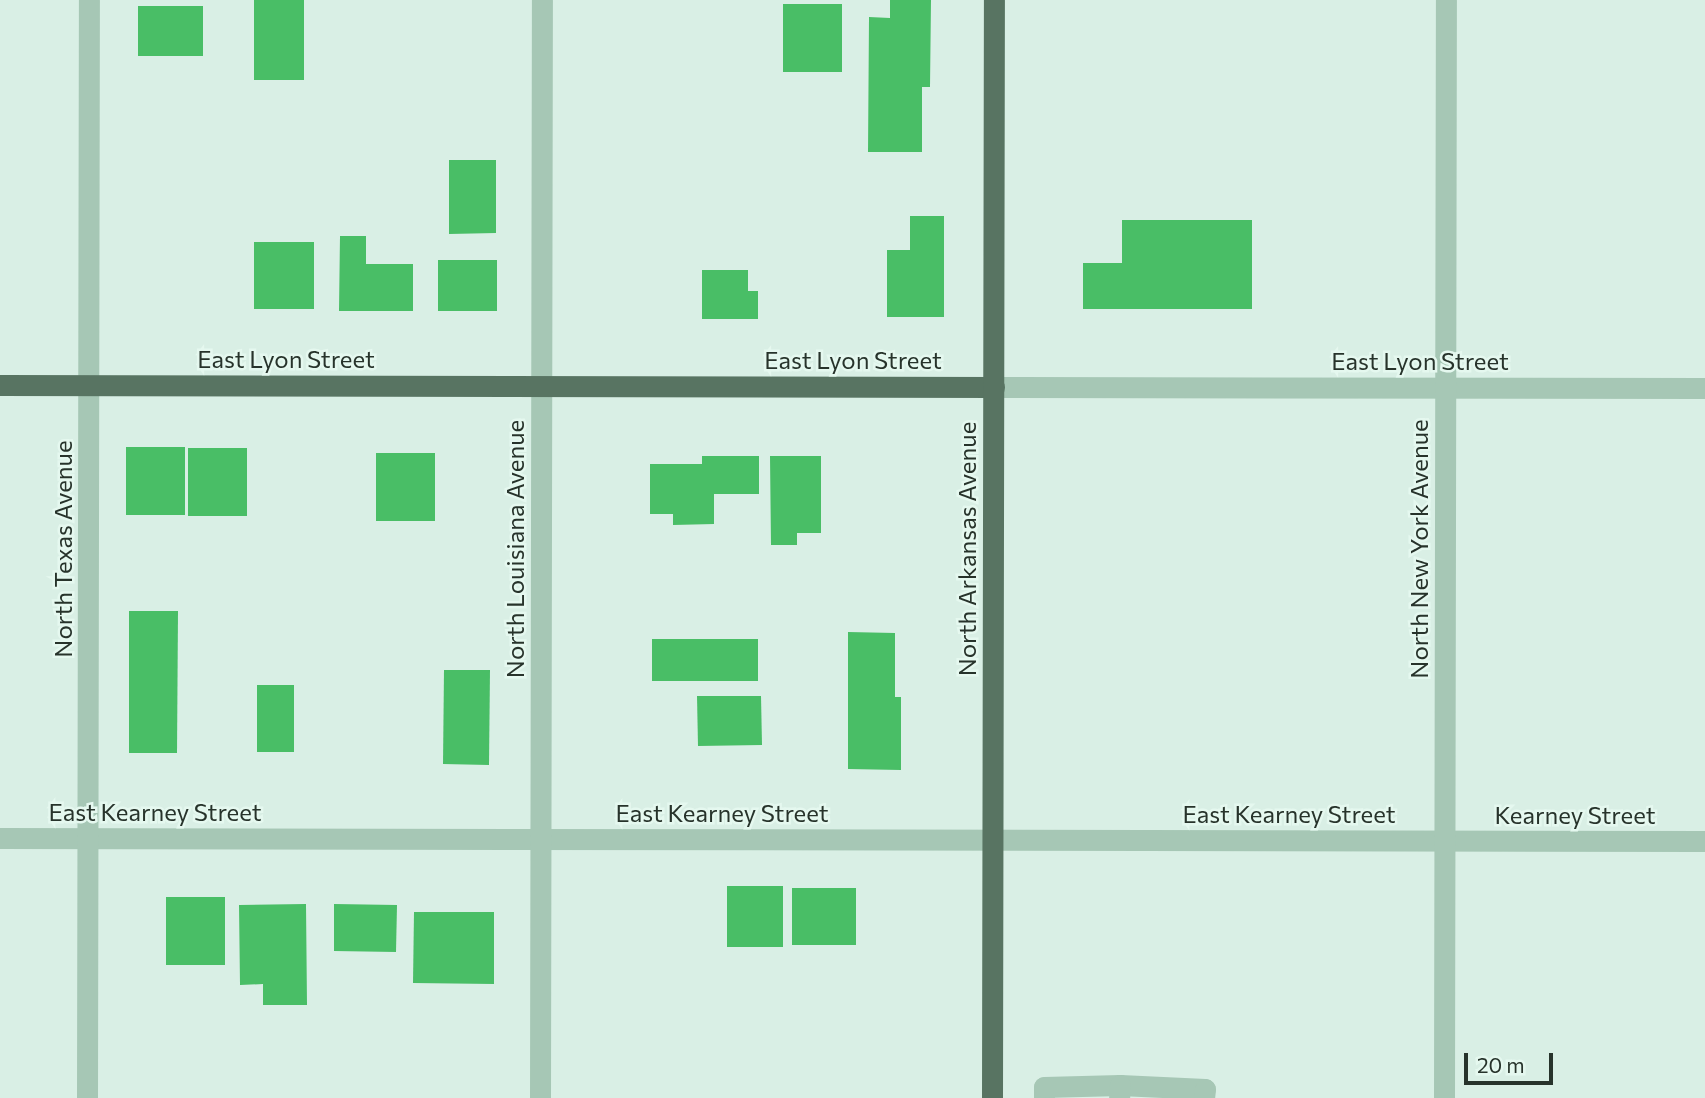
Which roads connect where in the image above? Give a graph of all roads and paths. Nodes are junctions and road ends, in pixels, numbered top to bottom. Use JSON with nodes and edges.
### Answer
{"nodes":[{"id":1,"x":89,"y":0,"type":"edge"},
{"id":2,"x":542,"y":0,"type":"edge"},
{"id":3,"x":994,"y":0,"type":"edge"},
{"id":4,"x":1447,"y":0,"type":"edge"},
{"id":5,"x":0,"y":385,"type":"edge"},
{"id":6,"x":89,"y":385,"type":"junction"},
{"id":7,"x":541,"y":386,"type":"junction"},
{"id":8,"x":994,"y":387,"type":"junction"},
{"id":9,"x":1446,"y":387,"type":"junction"},
{"id":10,"x":1705,"y":388,"type":"edge"},
{"id":11,"x":0,"y":838,"type":"edge"},
{"id":12,"x":88,"y":838,"type":"junction"},
{"id":13,"x":541,"y":839,"type":"junction"},
{"id":14,"x":993,"y":840,"type":"junction"},
{"id":15,"x":1445,"y":841,"type":"junction"},
{"id":16,"x":1705,"y":841,"type":"edge"},
{"id":17,"x":1120,"y":1092,"type":"edge"},
{"id":18,"x":87,"y":1098,"type":"edge"},
{"id":19,"x":540,"y":1098,"type":"edge"},
{"id":20,"x":992,"y":1098,"type":"edge"},
{"id":21,"x":1044,"y":1098,"type":"edge"},
{"id":22,"x":1204,"y":1098,"type":"edge"},
{"id":23,"x":1444,"y":1098,"type":"edge"}],
"edges":[{"from":1,"to":6,"type":"street","name":"North Texas Avenue"},
{"from":2,"to":7,"type":"street","name":"North Louisiana Avenue"},
{"from":3,"to":8,"type":"main road","name":"North Arkansas Avenue"},
{"from":4,"to":9,"type":"street","name":"North New York Avenue"},
{"from":5,"to":6,"type":"main road","name":"East Lyon Street"},
{"from":6,"to":7,"type":"main road","name":"East Lyon Street"},
{"from":6,"to":12,"type":"street","name":"North Texas Avenue"},
{"from":7,"to":8,"type":"main road","name":"East Lyon Street"},
{"from":7,"to":13,"type":"street","name":"North Louisiana Avenue"},
{"from":8,"to":9,"type":"street","name":"East Lyon Street"},
{"from":8,"to":14,"type":"main road","name":"North Arkansas Avenue"},
{"from":9,"to":10,"type":"street","name":"East Lyon Street"},
{"from":9,"to":15,"type":"street","name":"North New York Avenue"},
{"from":11,"to":12,"type":"street","name":"East Kearney Street"},
{"from":12,"to":13,"type":"street","name":"East Kearney Street"},
{"from":12,"to":18,"type":"street","name":"North Texas Avenue"},
{"from":13,"to":14,"type":"street","name":"East Kearney Street"},
{"from":13,"to":19,"type":"street","name":"North Louisiana Avenue"},
{"from":14,"to":15,"type":"street","name":"East Kearney Street"},
{"from":14,"to":20,"type":"main road","name":"North Arkansas Avenue"},
{"from":15,"to":16,"type":"street","name":"Kearney Street"},
{"from":15,"to":23,"type":"street","name":"North New York Avenue"},
{"from":17,"to":21,"type":"street"},
{"from":17,"to":22,"type":"street"}]}
